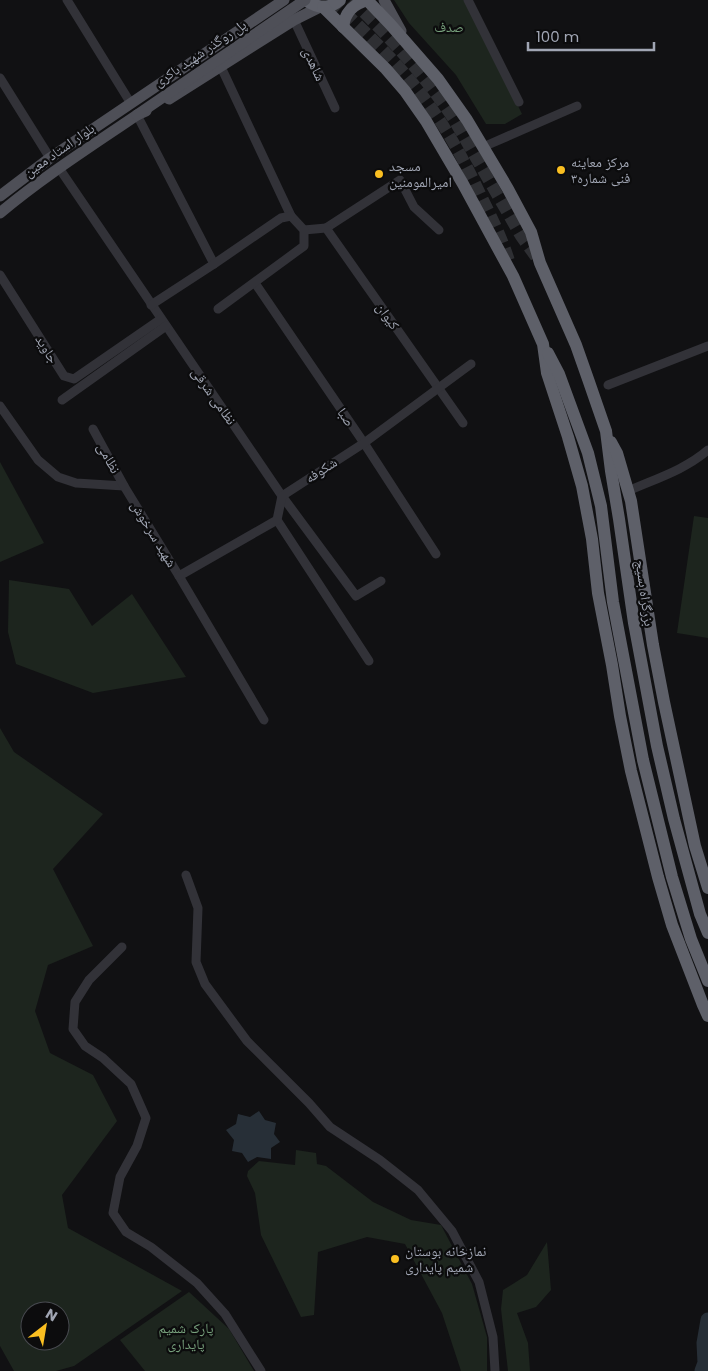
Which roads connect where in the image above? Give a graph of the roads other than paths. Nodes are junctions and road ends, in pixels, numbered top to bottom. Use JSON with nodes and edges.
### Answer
{"nodes":[{"id":1,"x":66,"y":0,"type":"edge"},
{"id":2,"x":272,"y":0,"type":"edge"},
{"id":3,"x":284,"y":0,"type":"edge"},
{"id":4,"x":305,"y":0,"type":"edge"},
{"id":5,"x":340,"y":0,"type":"edge"},
{"id":6,"x":368,"y":0,"type":"edge"},
{"id":7,"x":384,"y":0,"type":"edge"},
{"id":8,"x":468,"y":0,"type":"edge"},
{"id":9,"x":321,"y":7,"type":"junction"},
{"id":10,"x":294,"y":20,"type":"junction"},
{"id":11,"x":343,"y":27,"type":"junction"},
{"id":12,"x":412,"y":47,"type":"junction"},
{"id":13,"x":221,"y":66,"type":"junction"},
{"id":14,"x":0,"y":78,"type":"edge"},
{"id":15,"x":130,"y":102,"type":"junction"},
{"id":16,"x":519,"y":102,"type":"dead end"},
{"id":17,"x":577,"y":106,"type":"dead end"},
{"id":18,"x":335,"y":108,"type":"dead end"},
{"id":19,"x":137,"y":115,"type":"junction"},
{"id":20,"x":483,"y":147,"type":"junction"},
{"id":21,"x":50,"y":158,"type":"junction"},
{"id":22,"x":59,"y":168,"type":"junction"},
{"id":23,"x":0,"y":196,"type":"edge"},
{"id":24,"x":0,"y":213,"type":"edge"},
{"id":25,"x":291,"y":216,"type":"junction"},
{"id":26,"x":326,"y":228,"type":"junction"},
{"id":27,"x":304,"y":230,"type":"junction"},
{"id":28,"x":439,"y":230,"type":"dead end"},
{"id":29,"x":214,"y":264,"type":"junction"},
{"id":30,"x":0,"y":275,"type":"edge"},
{"id":31,"x":255,"y":283,"type":"junction"},
{"id":32,"x":151,"y":305,"type":"junction"},
{"id":33,"x":218,"y":309,"type":"dead end"},
{"id":34,"x":163,"y":322,"type":"junction"},
{"id":35,"x":543,"y":344,"type":"junction"},
{"id":36,"x":708,"y":346,"type":"edge"},
{"id":37,"x":472,"y":364,"type":"dead end"},
{"id":38,"x":608,"y":385,"type":"dead end"},
{"id":39,"x":439,"y":388,"type":"junction"},
{"id":40,"x":62,"y":400,"type":"dead end"},
{"id":41,"x":0,"y":406,"type":"edge"},
{"id":42,"x":463,"y":423,"type":"dead end"},
{"id":43,"x":93,"y":429,"type":"dead end"},
{"id":44,"x":606,"y":430,"type":"junction"},
{"id":45,"x":364,"y":443,"type":"junction"},
{"id":46,"x":708,"y":450,"type":"edge"},
{"id":47,"x":124,"y":486,"type":"junction"},
{"id":48,"x":628,"y":491,"type":"junction"},
{"id":49,"x":282,"y":496,"type":"junction"},
{"id":50,"x":277,"y":520,"type":"junction"},
{"id":51,"x":436,"y":554,"type":"dead end"},
{"id":52,"x":179,"y":576,"type":"junction"},
{"id":53,"x":381,"y":581,"type":"dead end"},
{"id":54,"x":369,"y":661,"type":"dead end"},
{"id":55,"x":264,"y":720,"type":"dead end"},
{"id":56,"x":186,"y":875,"type":"dead end"},
{"id":57,"x":708,"y":888,"type":"edge"},
{"id":58,"x":708,"y":933,"type":"edge"},
{"id":59,"x":122,"y":947,"type":"dead end"},
{"id":60,"x":708,"y":981,"type":"edge"},
{"id":61,"x":708,"y":1016,"type":"edge"},
{"id":62,"x":261,"y":1371,"type":"edge"},
{"id":63,"x":495,"y":1371,"type":"edge"}],
"edges":[{"from":1,"to":15,"type":"street"},
{"from":2,"to":15,"type":"main road"},
{"from":3,"to":15,"type":"main road","name":"پل روگذر شهید باکری"},
{"from":4,"to":9,"type":"highway"},
{"from":4,"to":19,"type":"main road","name":"پل روگذر شهید باکری","bridge":true},
{"from":5,"to":9,"type":"highway"},
{"from":6,"to":11,"type":"highway"},
{"from":6,"to":12,"type":"highway","name":"بزرگراه بسیج"},
{"from":7,"to":12,"type":"main road"},
{"from":8,"to":16,"type":"street"},
{"from":9,"to":10,"type":"main road"},
{"from":9,"to":11,"type":"highway"},
{"from":10,"to":13,"type":"main road"},
{"from":10,"to":18,"type":"street","name":"شاهدی"},
{"from":11,"to":35,"type":"highway"},
{"from":12,"to":20,"type":"highway","name":"بزرگراه بسیج"},
{"from":13,"to":19,"type":"main road"},
{"from":13,"to":25,"type":"street"},
{"from":14,"to":21,"type":"street"},
{"from":15,"to":21,"type":"main road","name":"بلوار استاد معین"},
{"from":17,"to":20,"type":"street"},
{"from":19,"to":22,"type":"main road","name":"بلوار استاد معین"},
{"from":19,"to":29,"type":"street"},
{"from":20,"to":44,"type":"highway","name":"بزرگراه بسیج"},
{"from":21,"to":23,"type":"main road","name":"بلوار استاد معین"},
{"from":22,"to":24,"type":"main road","name":"بلوار استاد معین"},
{"from":22,"to":32,"type":"street","name":"نظامی شرقی"},
{"from":25,"to":27,"type":"street"},
{"from":25,"to":29,"type":"street"},
{"from":26,"to":27,"type":"street"},
{"from":26,"to":28,"type":"street"},
{"from":26,"to":39,"type":"street","name":"کیوان"},
{"from":27,"to":31,"type":"street"},
{"from":29,"to":32,"type":"street"},
{"from":30,"to":34,"type":"street","name":"جاوید"},
{"from":31,"to":33,"type":"street"},
{"from":31,"to":45,"type":"street","name":"صبا"},
{"from":32,"to":34,"type":"street","name":"نظامی شرقی"},
{"from":34,"to":40,"type":"street"},
{"from":34,"to":49,"type":"street","name":"نظامی شرقی"},
{"from":35,"to":60,"type":"highway"},
{"from":35,"to":61,"type":"highway"},
{"from":36,"to":38,"type":"street"},
{"from":37,"to":39,"type":"street","name":"شکوفه"},
{"from":39,"to":42,"type":"street","name":"کیوان"},
{"from":39,"to":45,"type":"street","name":"شکوفه"},
{"from":41,"to":47,"type":"street","name":"شهید سرخوش"},
{"from":43,"to":47,"type":"street","name":"نظامی"},
{"from":44,"to":48,"type":"highway"},
{"from":44,"to":58,"type":"highway","name":"بزرگراه بسیج"},
{"from":45,"to":49,"type":"street","name":"شکوفه"},
{"from":45,"to":51,"type":"street","name":"صبا"},
{"from":46,"to":48,"type":"street"},
{"from":47,"to":52,"type":"street","name":"شهید سرخوش"},
{"from":48,"to":57,"type":"highway"},
{"from":49,"to":50,"type":"street"},
{"from":49,"to":53,"type":"street","name":"نظامی شرقی"},
{"from":50,"to":52,"type":"street"},
{"from":50,"to":54,"type":"street"},
{"from":52,"to":55,"type":"street","name":"شهید سرخوش"},
{"from":56,"to":63,"type":"street"},
{"from":59,"to":62,"type":"street"}]}
